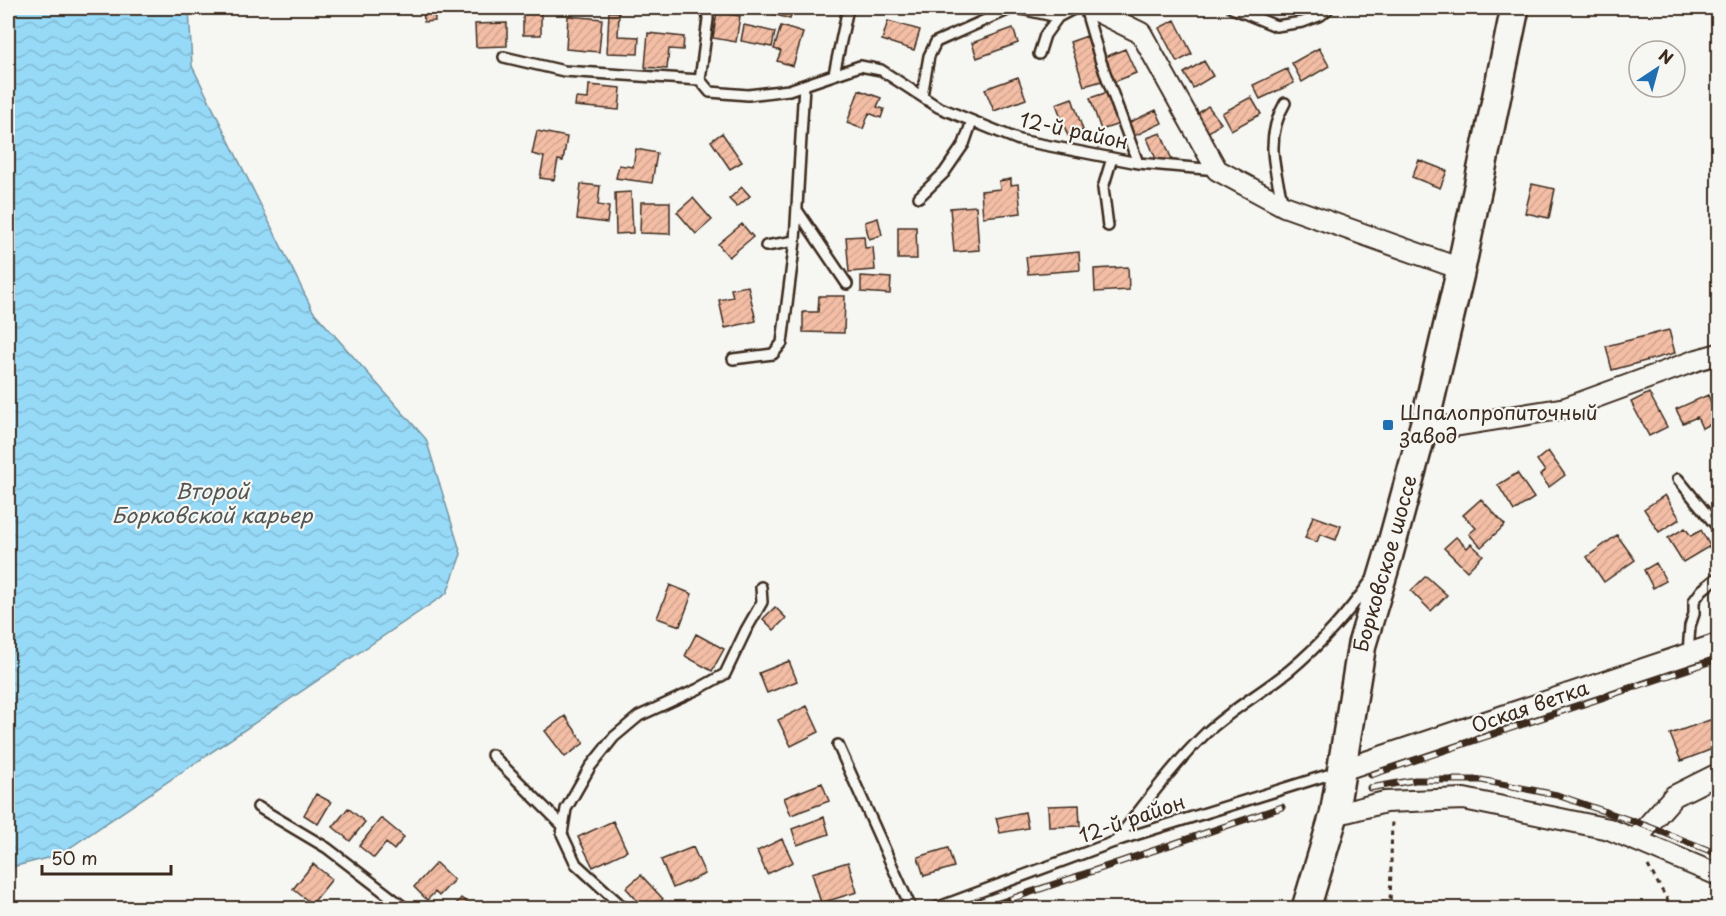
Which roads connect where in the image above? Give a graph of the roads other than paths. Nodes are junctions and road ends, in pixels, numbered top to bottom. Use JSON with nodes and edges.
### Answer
{"nodes":[{"id":1,"x":707,"y":8,"type":"edge"},
{"id":2,"x":848,"y":8,"type":"edge"},
{"id":3,"x":1014,"y":8,"type":"edge"},
{"id":4,"x":1075,"y":8,"type":"edge"},
{"id":5,"x":1085,"y":8,"type":"edge"},
{"id":6,"x":1232,"y":8,"type":"edge"},
{"id":7,"x":1329,"y":8,"type":"edge"},
{"id":8,"x":1511,"y":10,"type":"edge"},
{"id":9,"x":1102,"y":11,"type":"edge"},
{"id":10,"x":1058,"y":17,"type":"junction"},
{"id":11,"x":1039,"y":54,"type":"dead end"},
{"id":12,"x":504,"y":57,"type":"dead end"},
{"id":13,"x":834,"y":74,"type":"junction"},
{"id":14,"x":700,"y":80,"type":"junction"},
{"id":15,"x":804,"y":85,"type":"junction"},
{"id":16,"x":922,"y":96,"type":"junction"},
{"id":17,"x":1285,"y":103,"type":"dead end"},
{"id":18,"x":972,"y":121,"type":"junction"},
{"id":19,"x":1112,"y":158,"type":"junction"},
{"id":20,"x":1138,"y":163,"type":"junction"},
{"id":21,"x":1217,"y":170,"type":"junction"},
{"id":22,"x":919,"y":197,"type":"dead end"},
{"id":23,"x":1284,"y":206,"type":"junction"},
{"id":24,"x":797,"y":210,"type":"junction"},
{"id":25,"x":1108,"y":226,"type":"dead end"},
{"id":26,"x":795,"y":241,"type":"junction"},
{"id":27,"x":766,"y":246,"type":"dead end"},
{"id":28,"x":1461,"y":269,"type":"junction"},
{"id":29,"x":847,"y":284,"type":"dead end"},
{"id":30,"x":1719,"y":354,"type":"edge"},
{"id":31,"x":733,"y":359,"type":"dead end"},
{"id":32,"x":1425,"y":422,"type":"junction"},
{"id":33,"x":1678,"y":479,"type":"dead end"},
{"id":34,"x":1719,"y":528,"type":"edge"},
{"id":35,"x":1389,"y":554,"type":"junction"},
{"id":36,"x":1719,"y":578,"type":"edge"},
{"id":37,"x":761,"y":587,"type":"dead end"},
{"id":38,"x":1719,"y":644,"type":"edge"},
{"id":39,"x":1688,"y":654,"type":"junction"},
{"id":40,"x":838,"y":745,"type":"dead end"},
{"id":41,"x":492,"y":755,"type":"dead end"},
{"id":42,"x":1342,"y":770,"type":"junction"},
{"id":43,"x":1719,"y":774,"type":"edge"},
{"id":44,"x":258,"y":807,"type":"dead end"},
{"id":45,"x":1334,"y":815,"type":"junction"},
{"id":46,"x":563,"y":826,"type":"junction"},
{"id":47,"x":1635,"y":840,"type":"junction"},
{"id":48,"x":1115,"y":842,"type":"junction"},
{"id":49,"x":1719,"y":875,"type":"edge"},
{"id":50,"x":405,"y":909,"type":"edge"},
{"id":51,"x":624,"y":909,"type":"edge"},
{"id":52,"x":911,"y":909,"type":"edge"},
{"id":53,"x":936,"y":909,"type":"edge"},
{"id":54,"x":1306,"y":909,"type":"edge"}],
"edges":[{"from":1,"to":14,"type":"lane"},
{"from":2,"to":13,"type":"lane"},
{"from":3,"to":10,"type":"lane"},
{"from":3,"to":16,"type":"lane"},
{"from":4,"to":10,"type":"lane"},
{"from":5,"to":20,"type":"lane"},
{"from":6,"to":7,"type":"lane"},
{"from":8,"to":28,"type":"street","name":"Борковское шоссе"},
{"from":9,"to":21,"type":"street"},
{"from":10,"to":11,"type":"lane"},
{"from":12,"to":14,"type":"lane"},
{"from":13,"to":15,"type":"lane","name":"12-й район"},
{"from":13,"to":16,"type":"lane","name":"12-й район"},
{"from":14,"to":15,"type":"lane","name":"12-й район"},
{"from":15,"to":24,"type":"lane"},
{"from":16,"to":18,"type":"lane","name":"12-й район"},
{"from":17,"to":23,"type":"lane"},
{"from":18,"to":19,"type":"lane","name":"12-й район"},
{"from":18,"to":22,"type":"lane"},
{"from":19,"to":20,"type":"lane","name":"12-й район"},
{"from":19,"to":25,"type":"lane"},
{"from":20,"to":21,"type":"lane","name":"12-й район"},
{"from":21,"to":23,"type":"street"},
{"from":23,"to":28,"type":"street"},
{"from":24,"to":26,"type":"lane"},
{"from":24,"to":29,"type":"lane"},
{"from":26,"to":27,"type":"lane"},
{"from":26,"to":31,"type":"lane"},
{"from":28,"to":32,"type":"street","name":"Борковское шоссе"},
{"from":30,"to":32,"type":"street"},
{"from":32,"to":35,"type":"street","name":"Борковское шоссе"},
{"from":33,"to":34,"type":"lane"},
{"from":35,"to":42,"type":"street","name":"Борковское шоссе"},
{"from":35,"to":48,"type":"lane"},
{"from":36,"to":39,"type":"lane"},
{"from":37,"to":46,"type":"lane"},
{"from":38,"to":39,"type":"street","name":"Оская ветка"},
{"from":39,"to":42,"type":"street","name":"Оская ветка"},
{"from":40,"to":52,"type":"lane"},
{"from":41,"to":46,"type":"lane"},
{"from":42,"to":45,"type":"street","name":"Борковское шоссе"},
{"from":42,"to":48,"type":"lane","name":"12-й район"},
{"from":43,"to":47,"type":"street"},
{"from":44,"to":50,"type":"lane"},
{"from":45,"to":47,"type":"street"},
{"from":45,"to":54,"type":"street","name":"Борковское шоссе"},
{"from":46,"to":51,"type":"lane"},
{"from":47,"to":49,"type":"street"},
{"from":48,"to":53,"type":"lane","name":"12-й район"}]}
